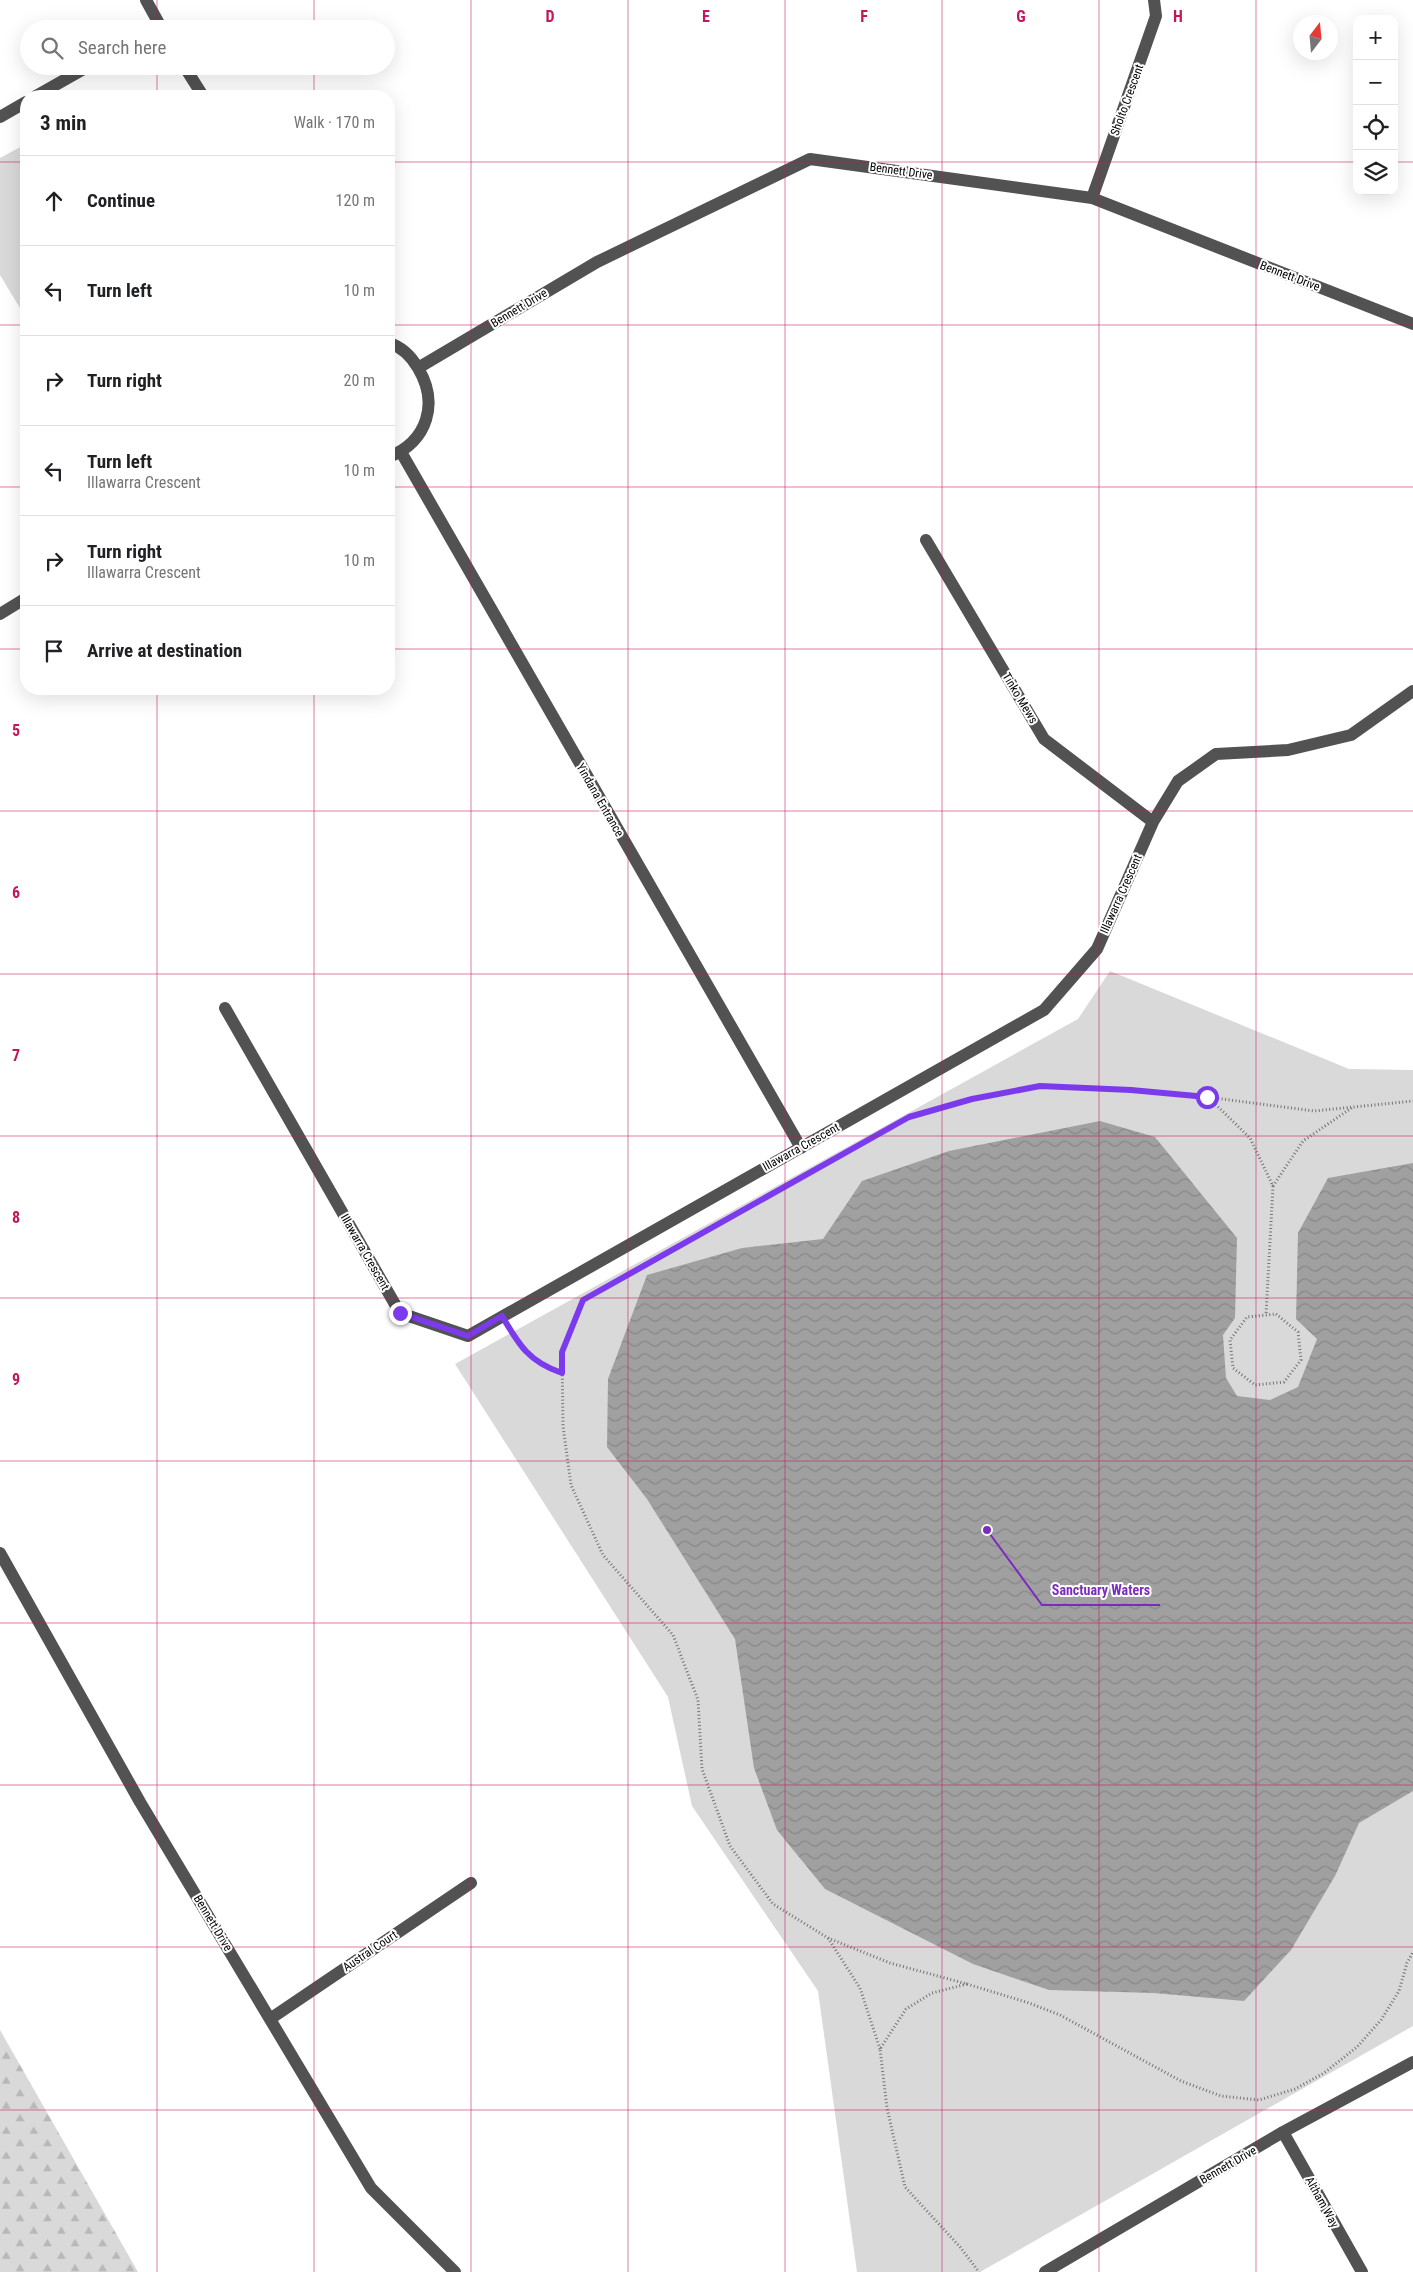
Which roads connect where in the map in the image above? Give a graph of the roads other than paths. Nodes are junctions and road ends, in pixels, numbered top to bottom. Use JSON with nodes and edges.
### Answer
{"nodes":[{"id":1,"x":146,"y":0,"type":"edge"},
{"id":2,"x":1154,"y":0,"type":"edge"},
{"id":3,"x":155,"y":20,"type":"edge"},
{"id":4,"x":73,"y":75,"type":"edge"},
{"id":5,"x":190,"y":75,"type":"edge"},
{"id":6,"x":47,"y":90,"type":"edge"},
{"id":7,"x":199,"y":90,"type":"edge"},
{"id":8,"x":20,"y":105,"type":"edge"},
{"id":9,"x":0,"y":117,"type":"edge"},
{"id":10,"x":1092,"y":198,"type":"junction"},
{"id":11,"x":1413,"y":324,"type":"edge"},
{"id":12,"x":395,"y":347,"type":"edge"},
{"id":13,"x":418,"y":368,"type":"junction"},
{"id":14,"x":401,"y":452,"type":"junction"},
{"id":15,"x":395,"y":454,"type":"edge"},
{"id":16,"x":926,"y":540,"type":"dead end"},
{"id":17,"x":20,"y":602,"type":"edge"},
{"id":18,"x":0,"y":614,"type":"edge"},
{"id":19,"x":1413,"y":691,"type":"edge"},
{"id":20,"x":1152,"y":822,"type":"junction"},
{"id":21,"x":225,"y":1008,"type":"dead end"},
{"id":22,"x":800,"y":1148,"type":"junction"},
{"id":23,"x":0,"y":1553,"type":"edge"},
{"id":24,"x":471,"y":1883,"type":"dead end"},
{"id":25,"x":270,"y":2019,"type":"junction"},
{"id":26,"x":1413,"y":2062,"type":"edge"},
{"id":27,"x":1283,"y":2132,"type":"junction"},
{"id":28,"x":455,"y":2272,"type":"edge"},
{"id":29,"x":1045,"y":2272,"type":"edge"},
{"id":30,"x":1362,"y":2272,"type":"edge"}],
"edges":[{"from":1,"to":3,"type":"street"},
{"from":2,"to":10,"type":"street","name":"Sholto Crescent"},
{"from":4,"to":6,"type":"street"},
{"from":5,"to":7,"type":"street"},
{"from":8,"to":9,"type":"street"},
{"from":10,"to":11,"type":"street","name":"Bennett Drive"},
{"from":10,"to":13,"type":"street","name":"Bennett Drive"},
{"from":12,"to":13,"type":"street"},
{"from":13,"to":14,"type":"street"},
{"from":14,"to":15,"type":"street"},
{"from":14,"to":22,"type":"street","name":"Yindana Entrance"},
{"from":16,"to":20,"type":"street","name":"Tinko Mews"},
{"from":17,"to":18,"type":"street"},
{"from":19,"to":20,"type":"street","name":"Illawarra Crescent"},
{"from":20,"to":22,"type":"street","name":"Illawarra Crescent"},
{"from":21,"to":22,"type":"street","name":"Illawarra Crescent"},
{"from":23,"to":25,"type":"street","name":"Bennett Drive"},
{"from":24,"to":25,"type":"street","name":"Austral Court"},
{"from":25,"to":28,"type":"street","name":"Bennett Drive"},
{"from":26,"to":27,"type":"street","name":"Bennett Drive"},
{"from":27,"to":29,"type":"street","name":"Bennett Drive"},
{"from":27,"to":30,"type":"street","name":"Altham Way"}]}
